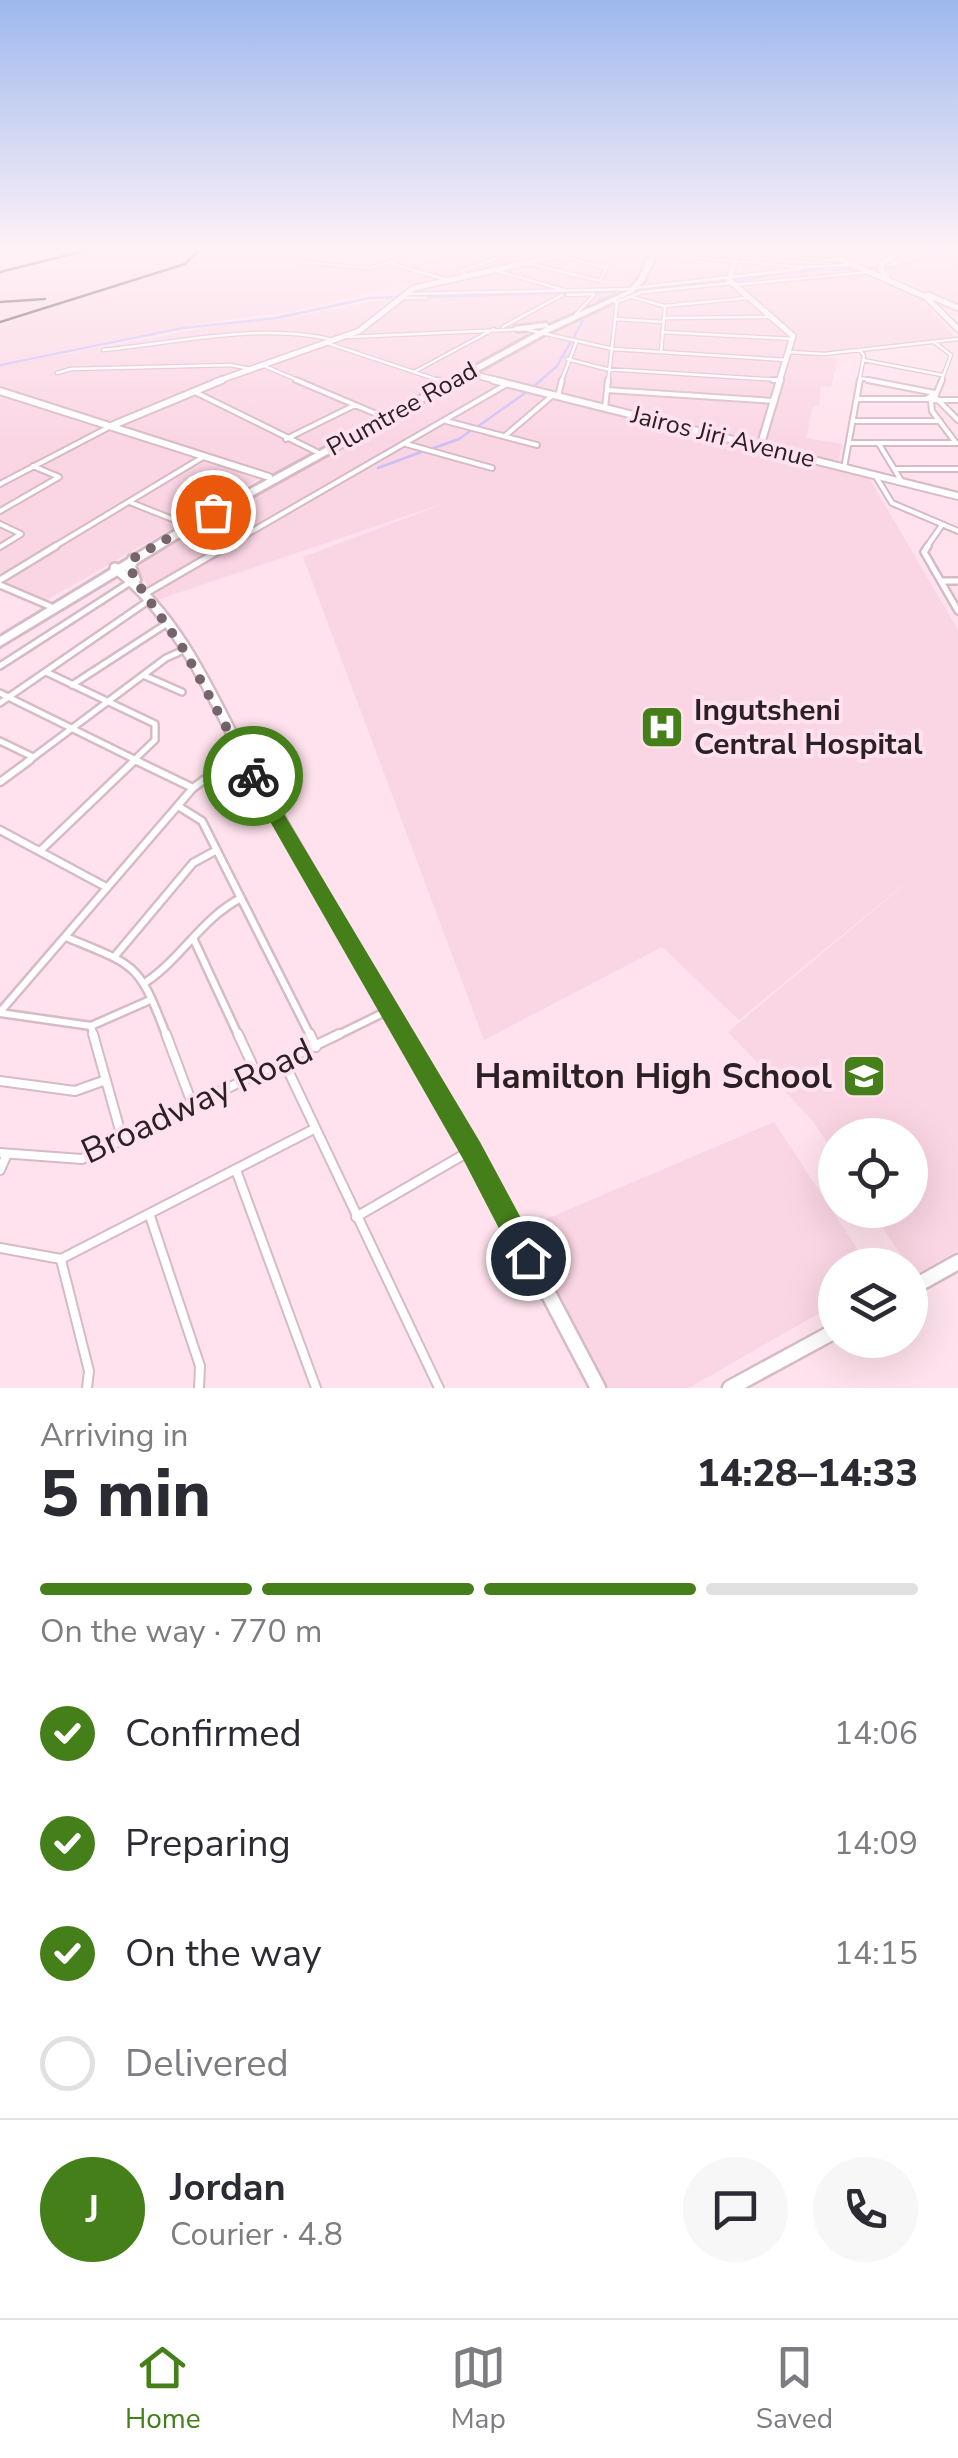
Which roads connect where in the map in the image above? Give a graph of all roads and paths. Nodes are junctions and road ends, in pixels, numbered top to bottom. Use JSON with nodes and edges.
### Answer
{"nodes":[{"id":1,"x":380,"y":316,"type":"edge"},
{"id":2,"x":525,"y":316,"type":"edge"},
{"id":3,"x":569,"y":316,"type":"edge"},
{"id":4,"x":616,"y":316,"type":"edge"},
{"id":5,"x":663,"y":316,"type":"edge"},
{"id":6,"x":946,"y":316,"type":"joint"},
{"id":7,"x":958,"y":316,"type":"edge"},
{"id":8,"x":772,"y":317,"type":"joint"},
{"id":9,"x":616,"y":319,"type":"junction"},
{"id":10,"x":663,"y":320,"type":"junction"},
{"id":11,"x":552,"y":325,"type":"junction"},
{"id":12,"x":368,"y":326,"type":"junction"},
{"id":13,"x":518,"y":328,"type":"junction"},
{"id":14,"x":494,"y":329,"type":"junction"},
{"id":15,"x":501,"y":329,"type":"junction"},
{"id":16,"x":958,"y":329,"type":"edge"},
{"id":17,"x":359,"y":331,"type":"junction"},
{"id":18,"x":377,"y":332,"type":"junction"},
{"id":19,"x":662,"y":332,"type":"junction"},
{"id":20,"x":536,"y":334,"type":"junction"},
{"id":21,"x":557,"y":336,"type":"junction"},
{"id":22,"x":958,"y":339,"type":"edge"},
{"id":23,"x":333,"y":340,"type":"junction"},
{"id":24,"x":793,"y":340,"type":"junction"},
{"id":25,"x":577,"y":342,"type":"junction"},
{"id":26,"x":934,"y":342,"type":"junction"},
{"id":27,"x":612,"y":349,"type":"junction"},
{"id":28,"x":103,"y":350,"type":"dead end"},
{"id":29,"x":860,"y":350,"type":"junction"},
{"id":30,"x":661,"y":352,"type":"junction"},
{"id":31,"x":788,"y":356,"type":"junction"},
{"id":32,"x":566,"y":359,"type":"junction"},
{"id":33,"x":864,"y":360,"type":"junction"},
{"id":34,"x":262,"y":365,"type":"junction"},
{"id":35,"x":481,"y":365,"type":"junction"},
{"id":36,"x":251,"y":369,"type":"junction"},
{"id":37,"x":610,"y":370,"type":"junction"},
{"id":38,"x":414,"y":372,"type":"junction"},
{"id":39,"x":57,"y":373,"type":"dead end"},
{"id":40,"x":942,"y":375,"type":"junction"},
{"id":41,"x":456,"y":377,"type":"junction"},
{"id":42,"x":485,"y":378,"type":"junction"},
{"id":43,"x":860,"y":378,"type":"junction"},
{"id":44,"x":781,"y":380,"type":"junction"},
{"id":45,"x":508,"y":384,"type":"junction"},
{"id":46,"x":192,"y":390,"type":"junction"},
{"id":47,"x":607,"y":390,"type":"junction"},
{"id":48,"x":0,"y":391,"type":"edge"},
{"id":49,"x":556,"y":396,"type":"junction"},
{"id":50,"x":857,"y":399,"type":"junction"},
{"id":51,"x":935,"y":399,"type":"junction"},
{"id":52,"x":958,"y":400,"type":"edge"},
{"id":53,"x":775,"y":401,"type":"junction"},
{"id":54,"x":355,"y":405,"type":"junction"},
{"id":55,"x":606,"y":408,"type":"junction"},
{"id":56,"x":385,"y":417,"type":"junction"},
{"id":57,"x":958,"y":420,"type":"edge"},
{"id":58,"x":446,"y":421,"type":"junction"},
{"id":59,"x":853,"y":421,"type":"junction"},
{"id":60,"x":940,"y":421,"type":"junction"},
{"id":61,"x":111,"y":426,"type":"junction"},
{"id":62,"x":504,"y":436,"type":"junction"},
{"id":63,"x":286,"y":440,"type":"junction"},
{"id":64,"x":762,"y":442,"type":"junction"},
{"id":65,"x":406,"y":444,"type":"junction"},
{"id":66,"x":850,"y":444,"type":"junction"},
{"id":67,"x":879,"y":444,"type":"junction"},
{"id":68,"x":957,"y":444,"type":"edge"},
{"id":69,"x":537,"y":445,"type":"dead end"},
{"id":70,"x":318,"y":453,"type":"junction"},
{"id":71,"x":206,"y":456,"type":"junction"},
{"id":72,"x":34,"y":466,"type":"junction"},
{"id":73,"x":492,"y":468,"type":"dead end"},
{"id":74,"x":844,"y":468,"type":"junction"},
{"id":75,"x":894,"y":469,"type":"junction"},
{"id":76,"x":958,"y":469,"type":"edge"},
{"id":77,"x":875,"y":475,"type":"junction"},
{"id":78,"x":268,"y":478,"type":"junction"},
{"id":79,"x":902,"y":482,"type":"junction"},
{"id":80,"x":0,"y":484,"type":"edge"},
{"id":81,"x":958,"y":496,"type":"edge"},
{"id":82,"x":130,"y":502,"type":"junction"},
{"id":83,"x":0,"y":511,"type":"edge"},
{"id":84,"x":0,"y":524,"type":"edge"},
{"id":85,"x":188,"y":525,"type":"junction"},
{"id":86,"x":942,"y":525,"type":"junction"},
{"id":87,"x":958,"y":531,"type":"edge"},
{"id":88,"x":0,"y":548,"type":"edge"},
{"id":89,"x":134,"y":558,"type":"junction"},
{"id":90,"x":117,"y":572,"type":"junction"},
{"id":91,"x":940,"y":581,"type":"junction"},
{"id":92,"x":958,"y":581,"type":"edge"},
{"id":93,"x":0,"y":582,"type":"edge"},
{"id":94,"x":148,"y":596,"type":"junction"},
{"id":95,"x":51,"y":607,"type":"junction"},
{"id":96,"x":958,"y":611,"type":"edge"},
{"id":97,"x":166,"y":624,"type":"junction"},
{"id":98,"x":0,"y":639,"type":"edge"},
{"id":99,"x":184,"y":650,"type":"junction"},
{"id":100,"x":0,"y":666,"type":"edge"},
{"id":101,"x":46,"y":672,"type":"junction"},
{"id":102,"x":143,"y":675,"type":"junction"},
{"id":103,"x":72,"y":685,"type":"junction"},
{"id":104,"x":182,"y":692,"type":"dead end"},
{"id":105,"x":0,"y":693,"type":"edge"},
{"id":106,"x":9,"y":697,"type":"junction"},
{"id":107,"x":108,"y":702,"type":"junction"},
{"id":108,"x":0,"y":703,"type":"edge"},
{"id":109,"x":71,"y":729,"type":"junction"},
{"id":110,"x":0,"y":741,"type":"edge"},
{"id":111,"x":240,"y":752,"type":"junction"},
{"id":112,"x":33,"y":757,"type":"junction"},
{"id":113,"x":132,"y":761,"type":"junction"},
{"id":114,"x":0,"y":782,"type":"edge"},
{"id":115,"x":193,"y":788,"type":"junction"},
{"id":116,"x":178,"y":806,"type":"junction"},
{"id":117,"x":0,"y":830,"type":"edge"},
{"id":118,"x":217,"y":850,"type":"junction"},
{"id":119,"x":40,"y":852,"type":"junction"},
{"id":120,"x":106,"y":887,"type":"junction"},
{"id":121,"x":241,"y":898,"type":"junction"},
{"id":122,"x":64,"y":936,"type":"junction"},
{"id":123,"x":194,"y":940,"type":"junction"},
{"id":124,"x":115,"y":956,"type":"junction"},
{"id":125,"x":146,"y":982,"type":"junction"},
{"id":126,"x":150,"y":1000,"type":"junction"},
{"id":127,"x":388,"y":1010,"type":"junction"},
{"id":128,"x":0,"y":1013,"type":"edge"},
{"id":129,"x":91,"y":1026,"type":"junction"},
{"id":130,"x":316,"y":1046,"type":"junction"},
{"id":131,"x":284,"y":1062,"type":"junction"},
{"id":132,"x":257,"y":1075,"type":"junction"},
{"id":133,"x":0,"y":1081,"type":"edge"},
{"id":134,"x":104,"y":1082,"type":"junction"},
{"id":135,"x":193,"y":1106,"type":"junction"},
{"id":136,"x":314,"y":1130,"type":"junction"},
{"id":137,"x":123,"y":1140,"type":"junction"},
{"id":138,"x":472,"y":1150,"type":"junction"},
{"id":139,"x":4,"y":1154,"type":"edge"},
{"id":140,"x":236,"y":1169,"type":"junction"},
{"id":141,"x":0,"y":1170,"type":"edge"},
{"id":142,"x":150,"y":1216,"type":"junction"},
{"id":143,"x":356,"y":1217,"type":"junction"},
{"id":144,"x":0,"y":1248,"type":"edge"},
{"id":145,"x":61,"y":1259,"type":"junction"},
{"id":146,"x":958,"y":1262,"type":"edge"},
{"id":147,"x":928,"y":1279,"type":"edge"},
{"id":148,"x":818,"y":1342,"type":"edge"},
{"id":149,"x":753,"y":1382,"type":"edge"},
{"id":150,"x":88,"y":1388,"type":"edge"},
{"id":151,"x":200,"y":1388,"type":"edge"},
{"id":152,"x":316,"y":1388,"type":"edge"},
{"id":153,"x":438,"y":1388,"type":"edge"},
{"id":154,"x":598,"y":1388,"type":"edge"},
{"id":155,"x":730,"y":1388,"type":"edge"}],
"edges":[{"from":1,"to":12,"type":"street"},
{"from":2,"to":15,"type":"street"},
{"from":3,"to":11,"type":"highway","name":"Plumtree Road"},
{"from":4,"to":9,"type":"street"},
{"from":5,"to":10,"type":"street"},
{"from":6,"to":7,"type":"street"},
{"from":6,"to":16,"type":"street"},
{"from":8,"to":10,"type":"street"},
{"from":8,"to":24,"type":"street"},
{"from":9,"to":10,"type":"street"},
{"from":9,"to":27,"type":"street"},
{"from":10,"to":19,"type":"street"},
{"from":11,"to":13,"type":"highway"},
{"from":11,"to":20,"type":"highway","name":"Plumtree Road"},
{"from":11,"to":21,"type":"highway"},
{"from":12,"to":17,"type":"street"},
{"from":12,"to":18,"type":"street"},
{"from":13,"to":15,"type":"street"},
{"from":13,"to":20,"type":"highway"},
{"from":14,"to":15,"type":"street"},
{"from":14,"to":18,"type":"street"},
{"from":14,"to":38,"type":"street"},
{"from":17,"to":18,"type":"street"},
{"from":17,"to":23,"type":"street"},
{"from":18,"to":23,"type":"street"},
{"from":19,"to":24,"type":"street"},
{"from":19,"to":30,"type":"street"},
{"from":20,"to":21,"type":"highway"},
{"from":20,"to":35,"type":"highway","name":"Plumtree Road"},
{"from":20,"to":41,"type":"highway","name":"Plumtree Road"},
{"from":21,"to":25,"type":"street"},
{"from":22,"to":26,"type":"street"},
{"from":23,"to":28,"type":"street"},
{"from":23,"to":34,"type":"street"},
{"from":23,"to":38,"type":"street"},
{"from":24,"to":31,"type":"street"},
{"from":25,"to":27,"type":"street"},
{"from":25,"to":32,"type":"street"},
{"from":26,"to":29,"type":"street"},
{"from":26,"to":40,"type":"street"},
{"from":27,"to":30,"type":"street"},
{"from":27,"to":37,"type":"street"},
{"from":29,"to":31,"type":"street"},
{"from":29,"to":33,"type":"street"},
{"from":30,"to":31,"type":"street"},
{"from":31,"to":44,"type":"street"},
{"from":32,"to":37,"type":"street"},
{"from":32,"to":49,"type":"street"},
{"from":33,"to":40,"type":"street"},
{"from":33,"to":43,"type":"street"},
{"from":34,"to":36,"type":"street"},
{"from":34,"to":54,"type":"street"},
{"from":35,"to":41,"type":"highway","name":"Plumtree Road"},
{"from":35,"to":42,"type":"highway"},
{"from":36,"to":39,"type":"street"},
{"from":36,"to":46,"type":"street"},
{"from":37,"to":44,"type":"street"},
{"from":37,"to":47,"type":"street"},
{"from":38,"to":41,"type":"street"},
{"from":40,"to":51,"type":"street"},
{"from":41,"to":42,"type":"highway"},
{"from":41,"to":42,"type":"street","name":"Jairos Jiri Avenue"},
{"from":41,"to":56,"type":"highway","name":"Plumtree Road"},
{"from":42,"to":45,"type":"street","name":"Jairos Jiri Avenue"},
{"from":43,"to":50,"type":"street"},
{"from":43,"to":51,"type":"street"},
{"from":44,"to":53,"type":"street"},
{"from":45,"to":49,"type":"street","name":"Jairos Jiri Avenue"},
{"from":45,"to":58,"type":"street"},
{"from":46,"to":61,"type":"street"},
{"from":46,"to":63,"type":"street"},
{"from":47,"to":53,"type":"street"},
{"from":47,"to":55,"type":"street"},
{"from":48,"to":61,"type":"street"},
{"from":49,"to":55,"type":"street","name":"Jairos Jiri Avenue"},
{"from":49,"to":62,"type":"street"},
{"from":50,"to":51,"type":"street"},
{"from":50,"to":59,"type":"street"},
{"from":51,"to":52,"type":"street"},
{"from":51,"to":57,"type":"street"},
{"from":51,"to":60,"type":"street"},
{"from":53,"to":64,"type":"street"},
{"from":54,"to":56,"type":"street"},
{"from":54,"to":63,"type":"street"},
{"from":55,"to":64,"type":"street","name":"Jairos Jiri Avenue"},
{"from":56,"to":70,"type":"highway","name":"Plumtree Road"},
{"from":58,"to":62,"type":"street"},
{"from":58,"to":65,"type":"street"},
{"from":59,"to":60,"type":"street"},
{"from":59,"to":66,"type":"street"},
{"from":60,"to":68,"type":"street"},
{"from":61,"to":71,"type":"street"},
{"from":61,"to":72,"type":"street"},
{"from":62,"to":69,"type":"street"},
{"from":63,"to":70,"type":"street"},
{"from":64,"to":74,"type":"street","name":"Jairos Jiri Avenue"},
{"from":65,"to":73,"type":"street"},
{"from":65,"to":94,"type":"street"},
{"from":66,"to":67,"type":"street"},
{"from":66,"to":74,"type":"street"},
{"from":67,"to":68,"type":"street"},
{"from":67,"to":75,"type":"street"},
{"from":70,"to":78,"type":"highway","name":"Plumtree Road"},
{"from":71,"to":78,"type":"street"},
{"from":71,"to":82,"type":"street"},
{"from":72,"to":80,"type":"street"},
{"from":72,"to":83,"type":"street"},
{"from":74,"to":77,"type":"street","name":"Jairos Jiri Avenue"},
{"from":75,"to":76,"type":"street"},
{"from":75,"to":79,"type":"street"},
{"from":77,"to":79,"type":"street","name":"Jairos Jiri Avenue"},
{"from":77,"to":86,"type":"street"},
{"from":78,"to":85,"type":"highway","name":"Plumtree Road"},
{"from":79,"to":81,"type":"street","name":"Jairos Jiri Avenue"},
{"from":82,"to":85,"type":"street"},
{"from":82,"to":93,"type":"street"},
{"from":84,"to":88,"type":"street"},
{"from":85,"to":89,"type":"highway","name":"Plumtree Road"},
{"from":85,"to":90,"type":"highway","name":"Plumtree Road"},
{"from":86,"to":87,"type":"street"},
{"from":86,"to":91,"type":"street"},
{"from":89,"to":90,"type":"highway","name":"Plumtree Road"},
{"from":89,"to":90,"type":"highway"},
{"from":90,"to":94,"type":"street"},
{"from":90,"to":95,"type":"highway","name":"Plumtree Road"},
{"from":90,"to":100,"type":"street"},
{"from":91,"to":92,"type":"street"},
{"from":91,"to":96,"type":"street"},
{"from":93,"to":95,"type":"street"},
{"from":94,"to":97,"type":"street"},
{"from":94,"to":101,"type":"street"},
{"from":95,"to":98,"type":"highway","name":"Plumtree Road"},
{"from":97,"to":99,"type":"street"},
{"from":97,"to":103,"type":"street"},
{"from":99,"to":102,"type":"street"},
{"from":99,"to":111,"type":"street"},
{"from":101,"to":103,"type":"street"},
{"from":101,"to":106,"type":"street"},
{"from":102,"to":104,"type":"street"},
{"from":102,"to":107,"type":"street"},
{"from":103,"to":107,"type":"street"},
{"from":105,"to":106,"type":"street"},
{"from":106,"to":108,"type":"street"},
{"from":106,"to":109,"type":"street"},
{"from":107,"to":109,"type":"street"},
{"from":107,"to":113,"type":"street"},
{"from":109,"to":112,"type":"street"},
{"from":109,"to":113,"type":"street"},
{"from":110,"to":112,"type":"street"},
{"from":111,"to":115,"type":"street"},
{"from":111,"to":127,"type":"street"},
{"from":112,"to":114,"type":"street"},
{"from":113,"to":115,"type":"street"},
{"from":113,"to":119,"type":"street"},
{"from":115,"to":116,"type":"street"},
{"from":116,"to":118,"type":"street"},
{"from":116,"to":120,"type":"street"},
{"from":117,"to":119,"type":"street"},
{"from":118,"to":121,"type":"street"},
{"from":118,"to":124,"type":"street"},
{"from":119,"to":120,"type":"street"},
{"from":120,"to":122,"type":"street"},
{"from":121,"to":123,"type":"street"},
{"from":121,"to":130,"type":"street"},
{"from":122,"to":124,"type":"street"},
{"from":122,"to":128,"type":"street"},
{"from":123,"to":125,"type":"street"},
{"from":123,"to":132,"type":"street"},
{"from":124,"to":125,"type":"street"},
{"from":125,"to":126,"type":"street"},
{"from":126,"to":129,"type":"street"},
{"from":126,"to":135,"type":"street"},
{"from":127,"to":130,"type":"street","name":"Broadway Road"},
{"from":127,"to":138,"type":"street"},
{"from":128,"to":129,"type":"street"},
{"from":129,"to":134,"type":"street"},
{"from":130,"to":131,"type":"street","name":"Broadway Road"},
{"from":131,"to":132,"type":"street","name":"Broadway Road"},
{"from":131,"to":136,"type":"street"},
{"from":132,"to":135,"type":"street","name":"Broadway Road"},
{"from":133,"to":134,"type":"street"},
{"from":134,"to":137,"type":"street"},
{"from":135,"to":137,"type":"street","name":"Broadway Road"},
{"from":136,"to":140,"type":"street"},
{"from":136,"to":143,"type":"street"},
{"from":137,"to":139,"type":"street","name":"Broadway Road"},
{"from":138,"to":143,"type":"street"},
{"from":138,"to":154,"type":"street"},
{"from":139,"to":141,"type":"street"},
{"from":140,"to":142,"type":"street"},
{"from":140,"to":152,"type":"street"},
{"from":142,"to":145,"type":"street"},
{"from":142,"to":151,"type":"street"},
{"from":143,"to":153,"type":"street"},
{"from":144,"to":145,"type":"street"},
{"from":145,"to":150,"type":"street"},
{"from":146,"to":147,"type":"street"},
{"from":148,"to":149,"type":"street"},
{"from":149,"to":155,"type":"street"}]}
